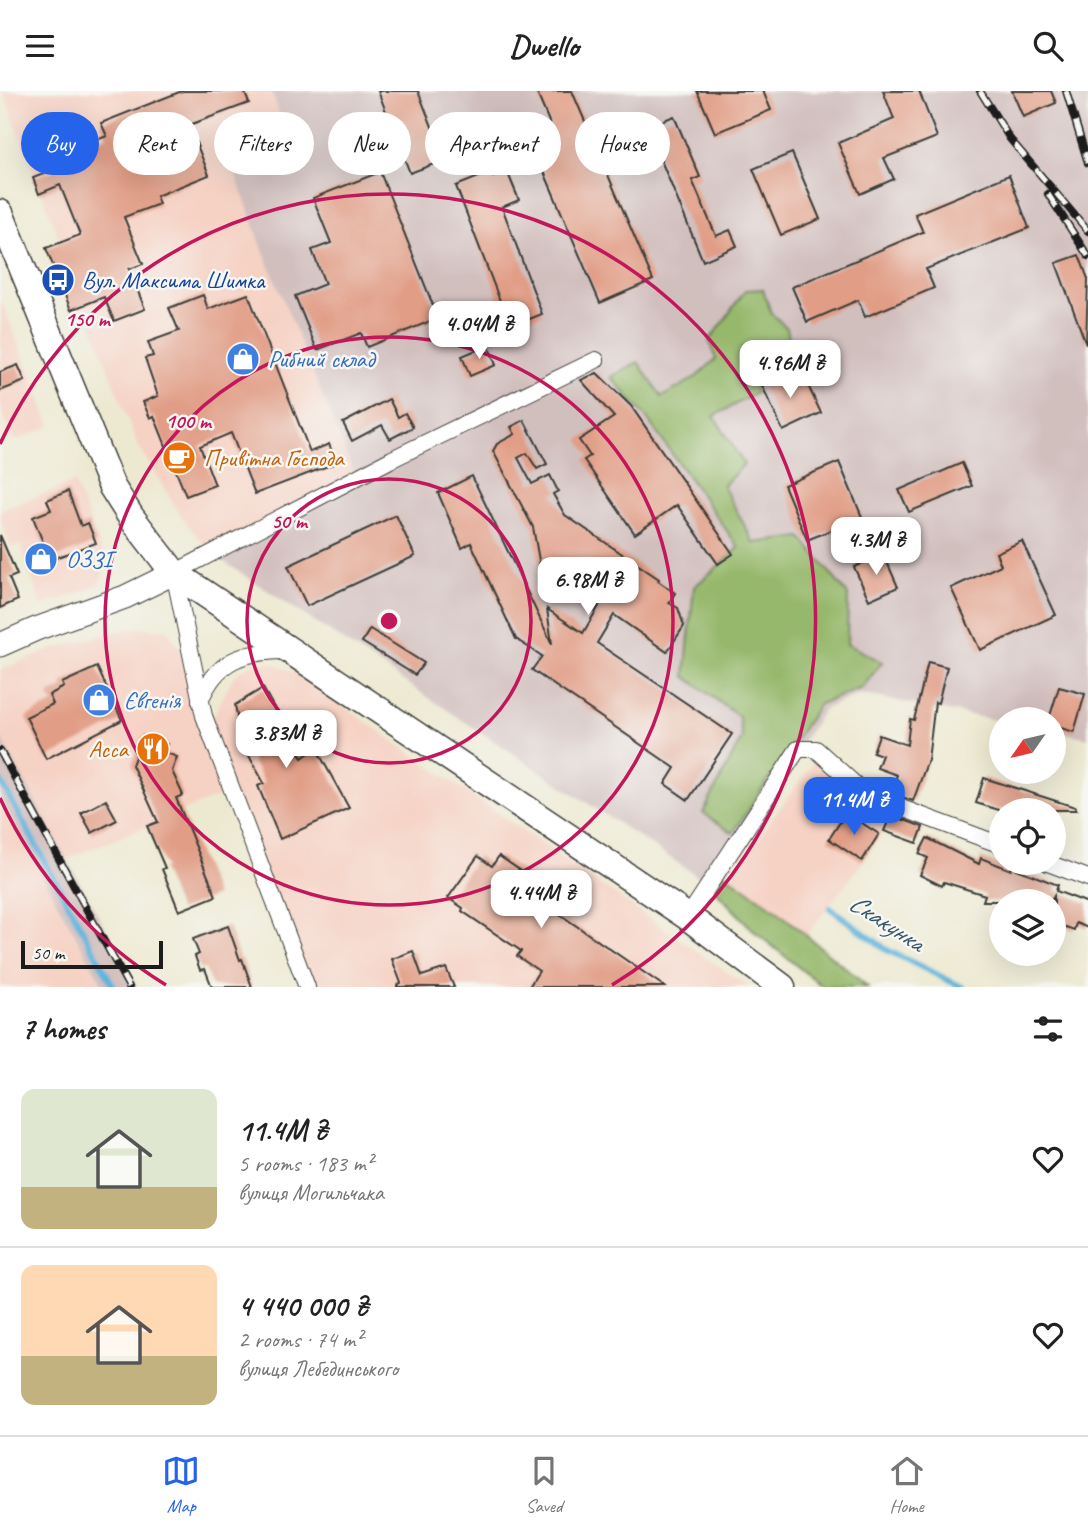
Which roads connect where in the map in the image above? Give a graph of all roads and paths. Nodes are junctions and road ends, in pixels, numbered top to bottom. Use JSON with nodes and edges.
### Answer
{"nodes":[{"id":1,"x":0,"y":213,"type":"edge"},
{"id":2,"x":596,"y":361,"type":"dead end"},
{"id":3,"x":174,"y":573,"type":"junction"},
{"id":4,"x":0,"y":645,"type":"edge"},
{"id":5,"x":290,"y":651,"type":"junction"},
{"id":6,"x":200,"y":701,"type":"junction"},
{"id":7,"x":989,"y":841,"type":"edge"},
{"id":8,"x":1066,"y":870,"type":"edge"},
{"id":9,"x":1088,"y":878,"type":"edge"},
{"id":10,"x":688,"y":917,"type":"junction"},
{"id":11,"x":307,"y":987,"type":"edge"},
{"id":12,"x":782,"y":987,"type":"edge"}],
"edges":[{"from":1,"to":3,"type":"main road"},
{"from":2,"to":3,"type":"street"},
{"from":3,"to":4,"type":"main road"},
{"from":3,"to":5,"type":"main road"},
{"from":3,"to":6,"type":"street"},
{"from":5,"to":6,"type":"street"},
{"from":5,"to":10,"type":"main road"},
{"from":6,"to":11,"type":"street"},
{"from":7,"to":10,"type":"street"},
{"from":8,"to":9,"type":"street"},
{"from":10,"to":12,"type":"main road"}]}
